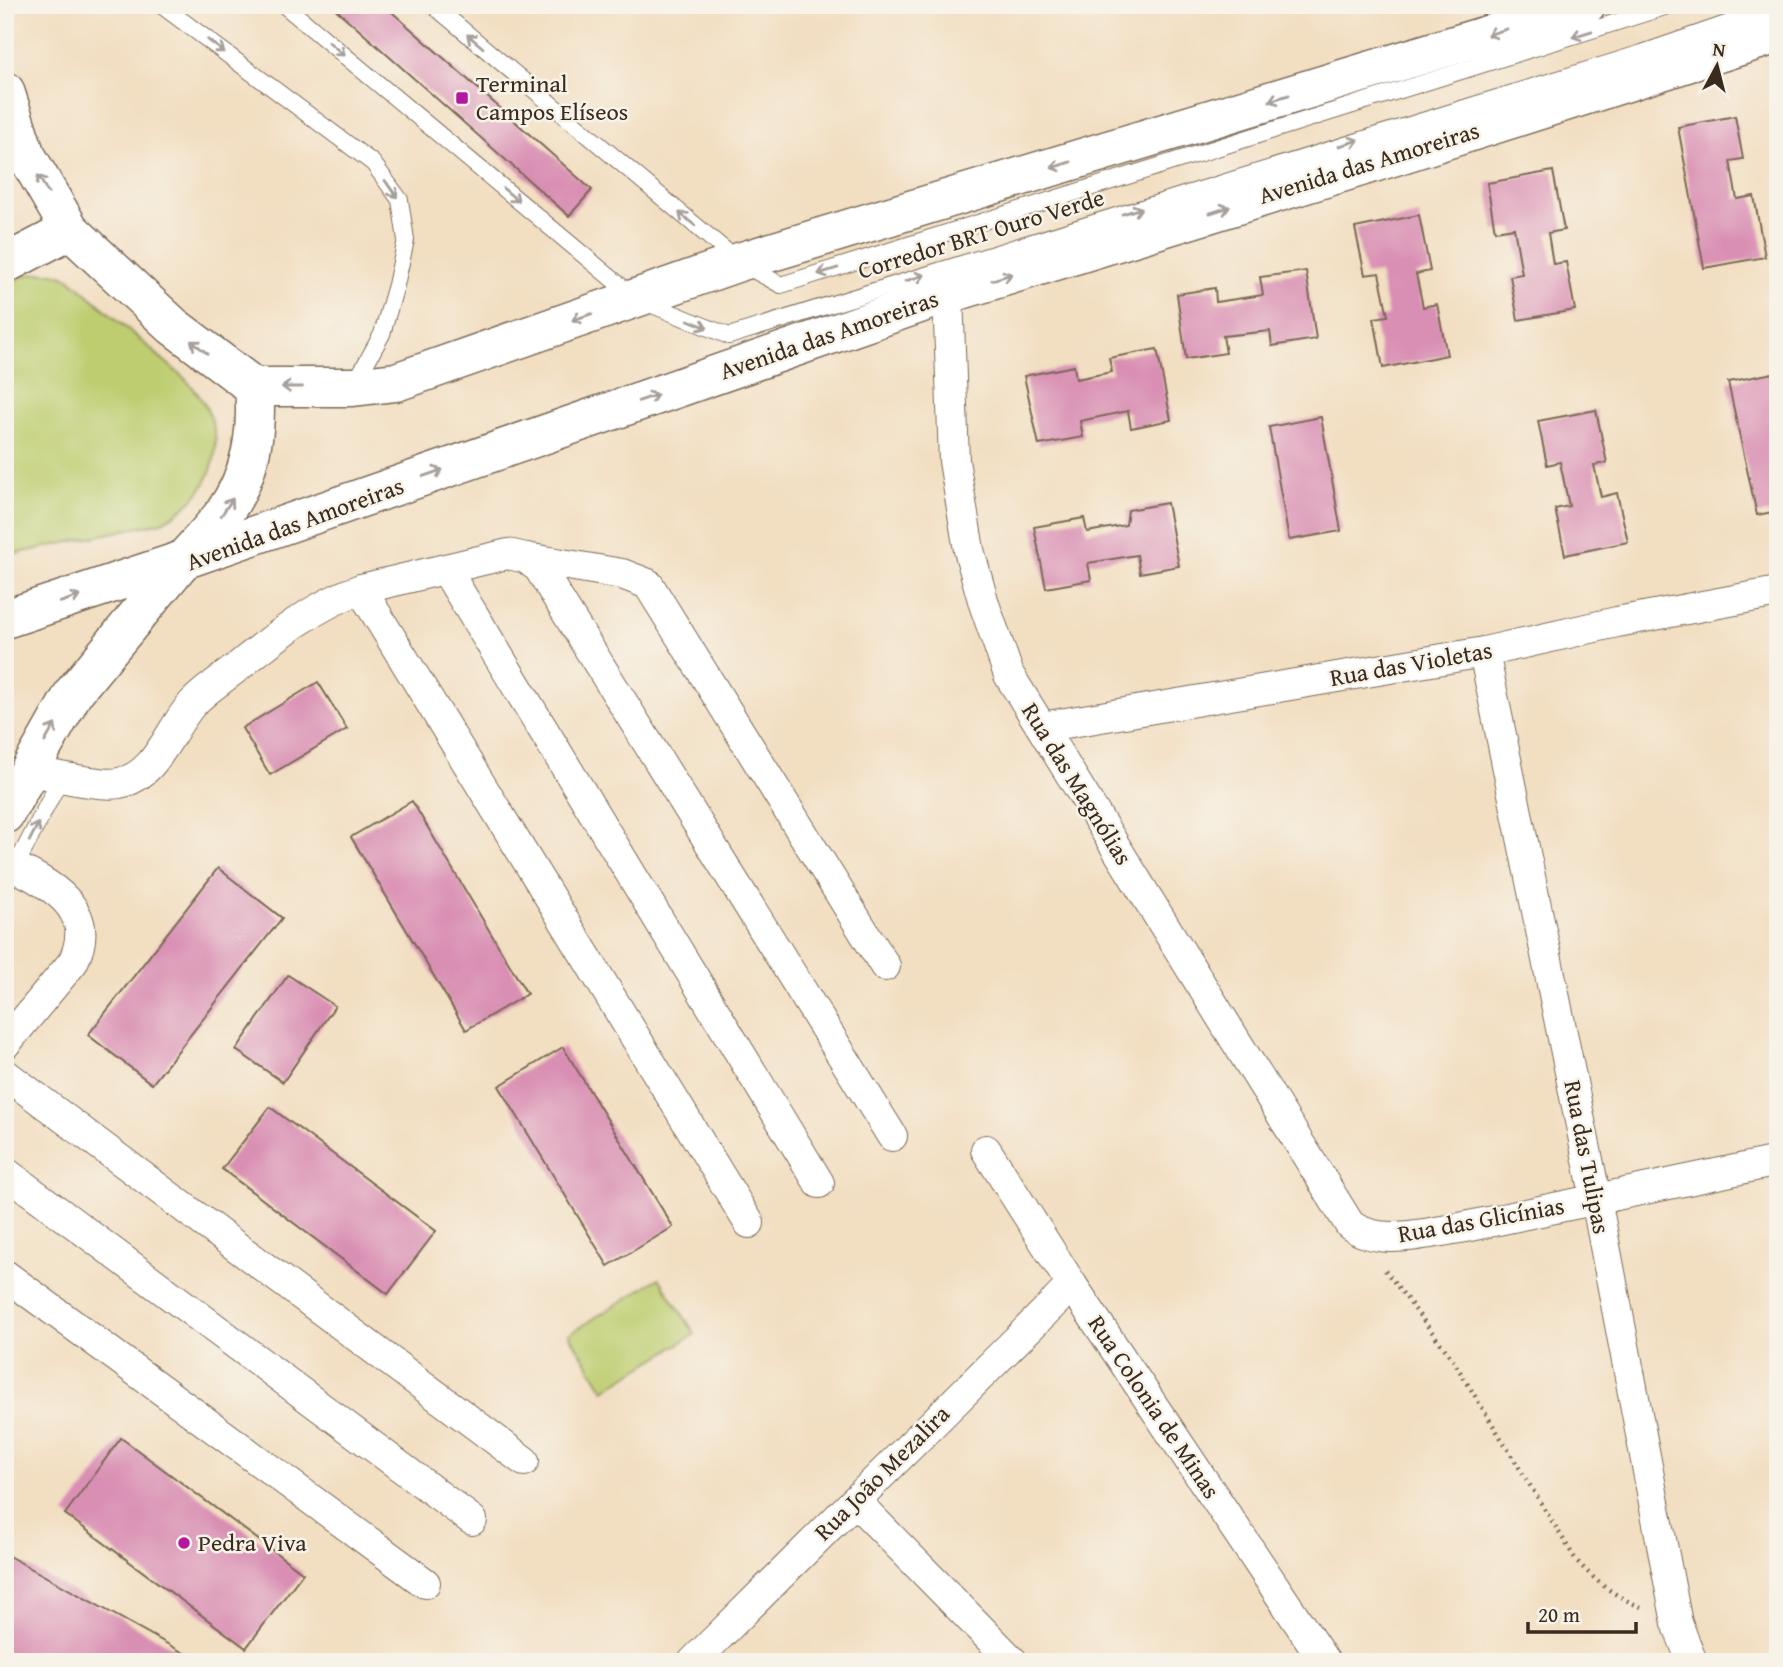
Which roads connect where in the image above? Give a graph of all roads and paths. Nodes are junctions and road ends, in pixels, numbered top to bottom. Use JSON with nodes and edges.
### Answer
{"nodes":[{"id":1,"x":161,"y":5,"type":"edge"},
{"id":2,"x":284,"y":5,"type":"edge"},
{"id":3,"x":433,"y":5,"type":"edge"},
{"id":4,"x":1671,"y":5,"type":"edge"},
{"id":5,"x":1778,"y":6,"type":"edge"},
{"id":6,"x":1568,"y":8,"type":"edge"},
{"id":7,"x":1778,"y":34,"type":"edge"},
{"id":8,"x":5,"y":91,"type":"edge"},
{"id":9,"x":69,"y":230,"type":"junction"},
{"id":10,"x":739,"y":262,"type":"junction"},
{"id":11,"x":5,"y":264,"type":"edge"},
{"id":12,"x":948,"y":294,"type":"junction"},
{"id":13,"x":635,"y":298,"type":"junction"},
{"id":14,"x":254,"y":387,"type":"junction"},
{"id":15,"x":353,"y":387,"type":"junction"},
{"id":16,"x":526,"y":558,"type":"junction"},
{"id":17,"x":183,"y":560,"type":"junction"},
{"id":18,"x":446,"y":570,"type":"junction"},
{"id":19,"x":361,"y":589,"type":"junction"},
{"id":20,"x":1778,"y":592,"type":"edge"},
{"id":21,"x":5,"y":619,"type":"edge"},
{"id":22,"x":1484,"y":652,"type":"junction"},
{"id":23,"x":1042,"y":727,"type":"junction"},
{"id":24,"x":45,"y":774,"type":"junction"},
{"id":25,"x":5,"y":814,"type":"edge"},
{"id":26,"x":9,"y":872,"type":"edge"},
{"id":27,"x":885,"y":966,"type":"dead end"},
{"id":28,"x":5,"y":1044,"type":"edge"},
{"id":29,"x":5,"y":1074,"type":"edge"},
{"id":30,"x":892,"y":1136,"type":"dead end"},
{"id":31,"x":986,"y":1150,"type":"dead end"},
{"id":32,"x":1778,"y":1161,"type":"edge"},
{"id":33,"x":5,"y":1172,"type":"edge"},
{"id":34,"x":819,"y":1183,"type":"dead end"},
{"id":35,"x":1596,"y":1199,"type":"junction"},
{"id":36,"x":749,"y":1223,"type":"dead end"},
{"id":37,"x":1350,"y":1225,"type":"junction"},
{"id":38,"x":5,"y":1275,"type":"edge"},
{"id":39,"x":1072,"y":1285,"type":"junction"},
{"id":40,"x":524,"y":1461,"type":"dead end"},
{"id":41,"x":855,"y":1501,"type":"junction"},
{"id":42,"x":472,"y":1520,"type":"dead end"},
{"id":43,"x":425,"y":1583,"type":"dead end"},
{"id":44,"x":1677,"y":1623,"type":"junction"},
{"id":45,"x":693,"y":1662,"type":"edge"},
{"id":46,"x":1013,"y":1662,"type":"edge"},
{"id":47,"x":1325,"y":1662,"type":"edge"},
{"id":48,"x":1692,"y":1662,"type":"edge"}],
"edges":[{"from":1,"to":15,"type":"lane","one_way":true},
{"from":2,"to":13,"type":"lane","name":"Corredor BRT Ouro Verde","one_way":true},
{"from":10,"to":3,"type":"lane","name":"Corredor BRT Ouro Verde","one_way":true},
{"from":4,"to":10,"type":"lane","name":"Corredor BRT Ouro Verde","one_way":true},
{"from":13,"to":5,"type":"lane","name":"Corredor BRT Ouro Verde","one_way":true},
{"from":6,"to":10,"type":"main road","one_way":true},
{"from":12,"to":7,"type":"main road","name":"Avenida das Amoreiras","one_way":true},
{"from":9,"to":8,"type":"main road","one_way":true},
{"from":9,"to":11,"type":"main road"},
{"from":14,"to":9,"type":"main road","one_way":true},
{"from":10,"to":13,"type":"main road"},
{"from":17,"to":12,"type":"main road","name":"Avenida das Amoreiras","one_way":true},
{"from":12,"to":23,"type":"street","name":"Rua das Magnólias"},
{"from":13,"to":15,"type":"main road","one_way":true},
{"from":15,"to":14,"type":"main road","one_way":true},
{"from":17,"to":14,"type":"main road","one_way":true},
{"from":16,"to":18,"type":"street"},
{"from":16,"to":27,"type":"street"},
{"from":16,"to":30,"type":"street"},
{"from":21,"to":17,"type":"main road","one_way":true},
{"from":24,"to":17,"type":"main road","name":"Avenida das Amoreiras","one_way":true},
{"from":18,"to":19,"type":"street"},
{"from":18,"to":34,"type":"street"},
{"from":19,"to":24,"type":"street"},
{"from":19,"to":36,"type":"street"},
{"from":20,"to":22,"type":"street","name":"Rua das Violetas"},
{"from":22,"to":23,"type":"street","name":"Rua das Violetas"},
{"from":22,"to":35,"type":"street","name":"Rua das Tulipas"},
{"from":23,"to":37,"type":"street","name":"Rua das Magnólias"},
{"from":24,"to":25,"type":"main road","name":"Avenida das Amoreiras"},
{"from":26,"to":24,"type":"lane","one_way":true},
{"from":26,"to":28,"type":"street"},
{"from":29,"to":40,"type":"street"},
{"from":31,"to":39,"type":"street","name":"Rua Colonia de Minas"},
{"from":32,"to":35,"type":"street","name":"Rua das Glicínias"},
{"from":33,"to":42,"type":"street"},
{"from":35,"to":37,"type":"street","name":"Rua das Glicínias"},
{"from":35,"to":44,"type":"street","name":"Rua das Tulipas"},
{"from":37,"to":44,"type":"path"},
{"from":38,"to":43,"type":"street"},
{"from":39,"to":41,"type":"street","name":"Rua João Mezalira"},
{"from":39,"to":47,"type":"street","name":"Rua Colonia de Minas"},
{"from":41,"to":45,"type":"street","name":"Rua João Mezalira"},
{"from":41,"to":46,"type":"street"},
{"from":44,"to":48,"type":"street","name":"Rua das Tulipas"}]}
